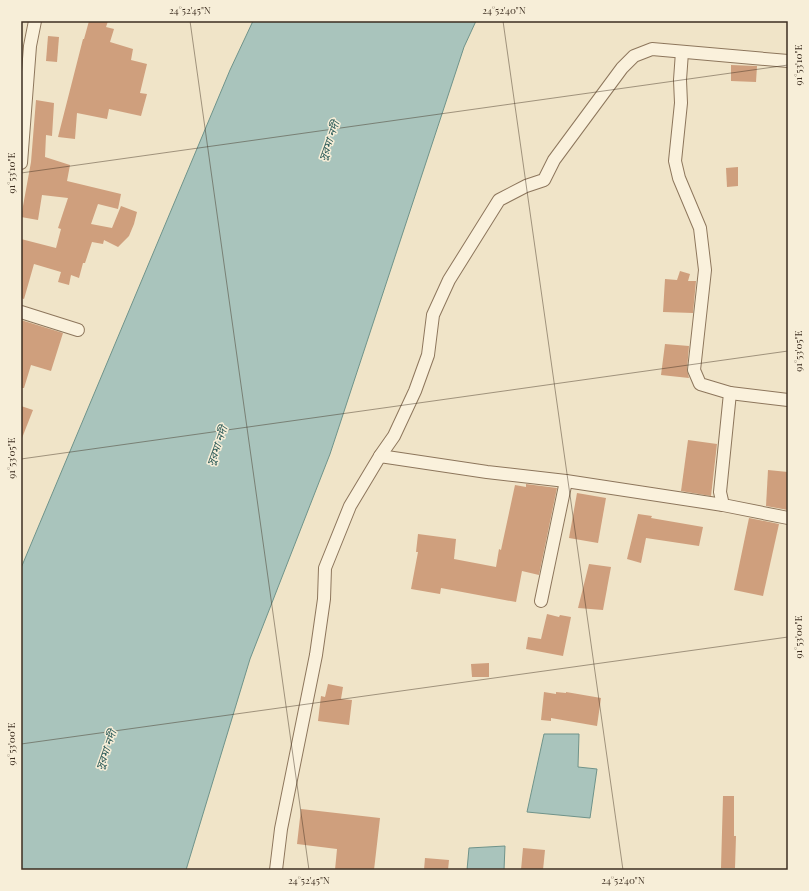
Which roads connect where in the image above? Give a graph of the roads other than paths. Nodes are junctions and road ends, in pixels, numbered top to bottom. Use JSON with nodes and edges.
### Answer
{"nodes":[{"id":1,"x":35,"y":21,"type":"edge"},
{"id":2,"x":682,"y":52,"type":"junction"},
{"id":3,"x":788,"y":62,"type":"edge"},
{"id":4,"x":24,"y":83,"type":"edge"},
{"id":5,"x":21,"y":163,"type":"edge"},
{"id":6,"x":21,"y":312,"type":"edge"},
{"id":7,"x":78,"y":330,"type":"dead end"},
{"id":8,"x":730,"y":393,"type":"junction"},
{"id":9,"x":788,"y":400,"type":"edge"},
{"id":10,"x":380,"y":456,"type":"junction"},
{"id":11,"x":566,"y":481,"type":"junction"},
{"id":12,"x":723,"y":505,"type":"junction"},
{"id":13,"x":788,"y":518,"type":"edge"},
{"id":14,"x":541,"y":601,"type":"dead end"},
{"id":15,"x":276,"y":870,"type":"edge"}],
"edges":[{"from":1,"to":4,"type":"street"},
{"from":2,"to":3,"type":"street"},
{"from":2,"to":8,"type":"street"},
{"from":2,"to":10,"type":"street"},
{"from":4,"to":5,"type":"street"},
{"from":6,"to":7,"type":"street"},
{"from":8,"to":9,"type":"street"},
{"from":8,"to":12,"type":"street"},
{"from":10,"to":11,"type":"street"},
{"from":10,"to":15,"type":"street"},
{"from":11,"to":12,"type":"street"},
{"from":11,"to":14,"type":"street"},
{"from":12,"to":13,"type":"street"}]}
